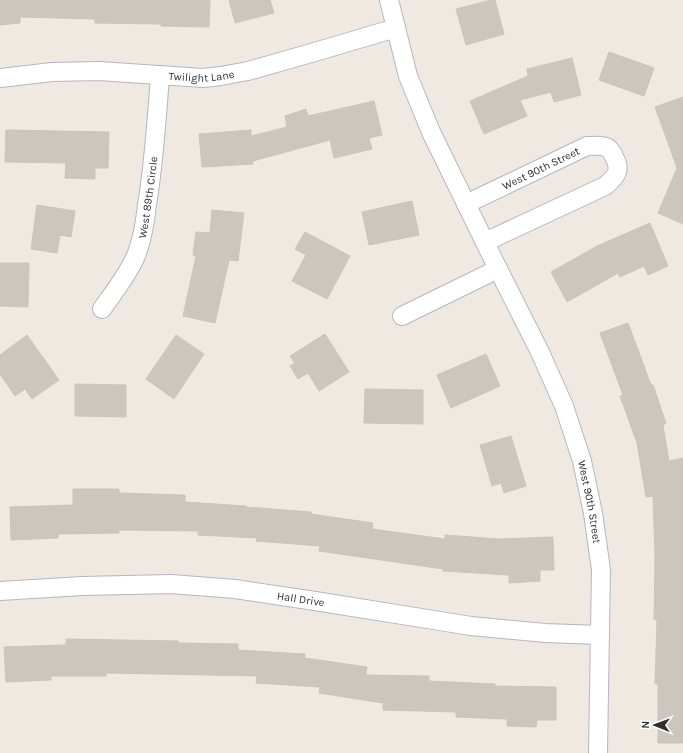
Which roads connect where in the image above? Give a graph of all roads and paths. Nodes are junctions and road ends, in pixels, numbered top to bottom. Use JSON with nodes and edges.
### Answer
{"nodes":[{"id":1,"x":389,"y":0,"type":"edge"},
{"id":2,"x":396,"y":28,"type":"junction"},
{"id":3,"x":160,"y":75,"type":"junction"},
{"id":4,"x":0,"y":78,"type":"edge"},
{"id":5,"x":466,"y":204,"type":"junction"},
{"id":6,"x":485,"y":242,"type":"junction"},
{"id":7,"x":498,"y":269,"type":"junction"},
{"id":8,"x":102,"y":309,"type":"dead end"},
{"id":9,"x":402,"y":316,"type":"dead end"},
{"id":10,"x":0,"y":591,"type":"edge"},
{"id":11,"x":600,"y":635,"type":"junction"},
{"id":12,"x":598,"y":753,"type":"edge"}],
"edges":[{"from":1,"to":2,"type":"street","name":"West 90th Street"},
{"from":2,"to":3,"type":"street","name":"Twilight Lane"},
{"from":2,"to":5,"type":"street","name":"West 90th Street"},
{"from":3,"to":4,"type":"street","name":"Twilight Lane"},
{"from":3,"to":8,"type":"street","name":"West 89th Circle"},
{"from":5,"to":6,"type":"street","name":"West 90th Street"},
{"from":5,"to":6,"type":"street","name":"West 90th Street"},
{"from":6,"to":7,"type":"street","name":"West 90th Street"},
{"from":7,"to":9,"type":"street"},
{"from":7,"to":11,"type":"street","name":"West 90th Street"},
{"from":10,"to":11,"type":"street","name":"Hall Drive"},
{"from":11,"to":12,"type":"street","name":"West 90th Street"}]}
